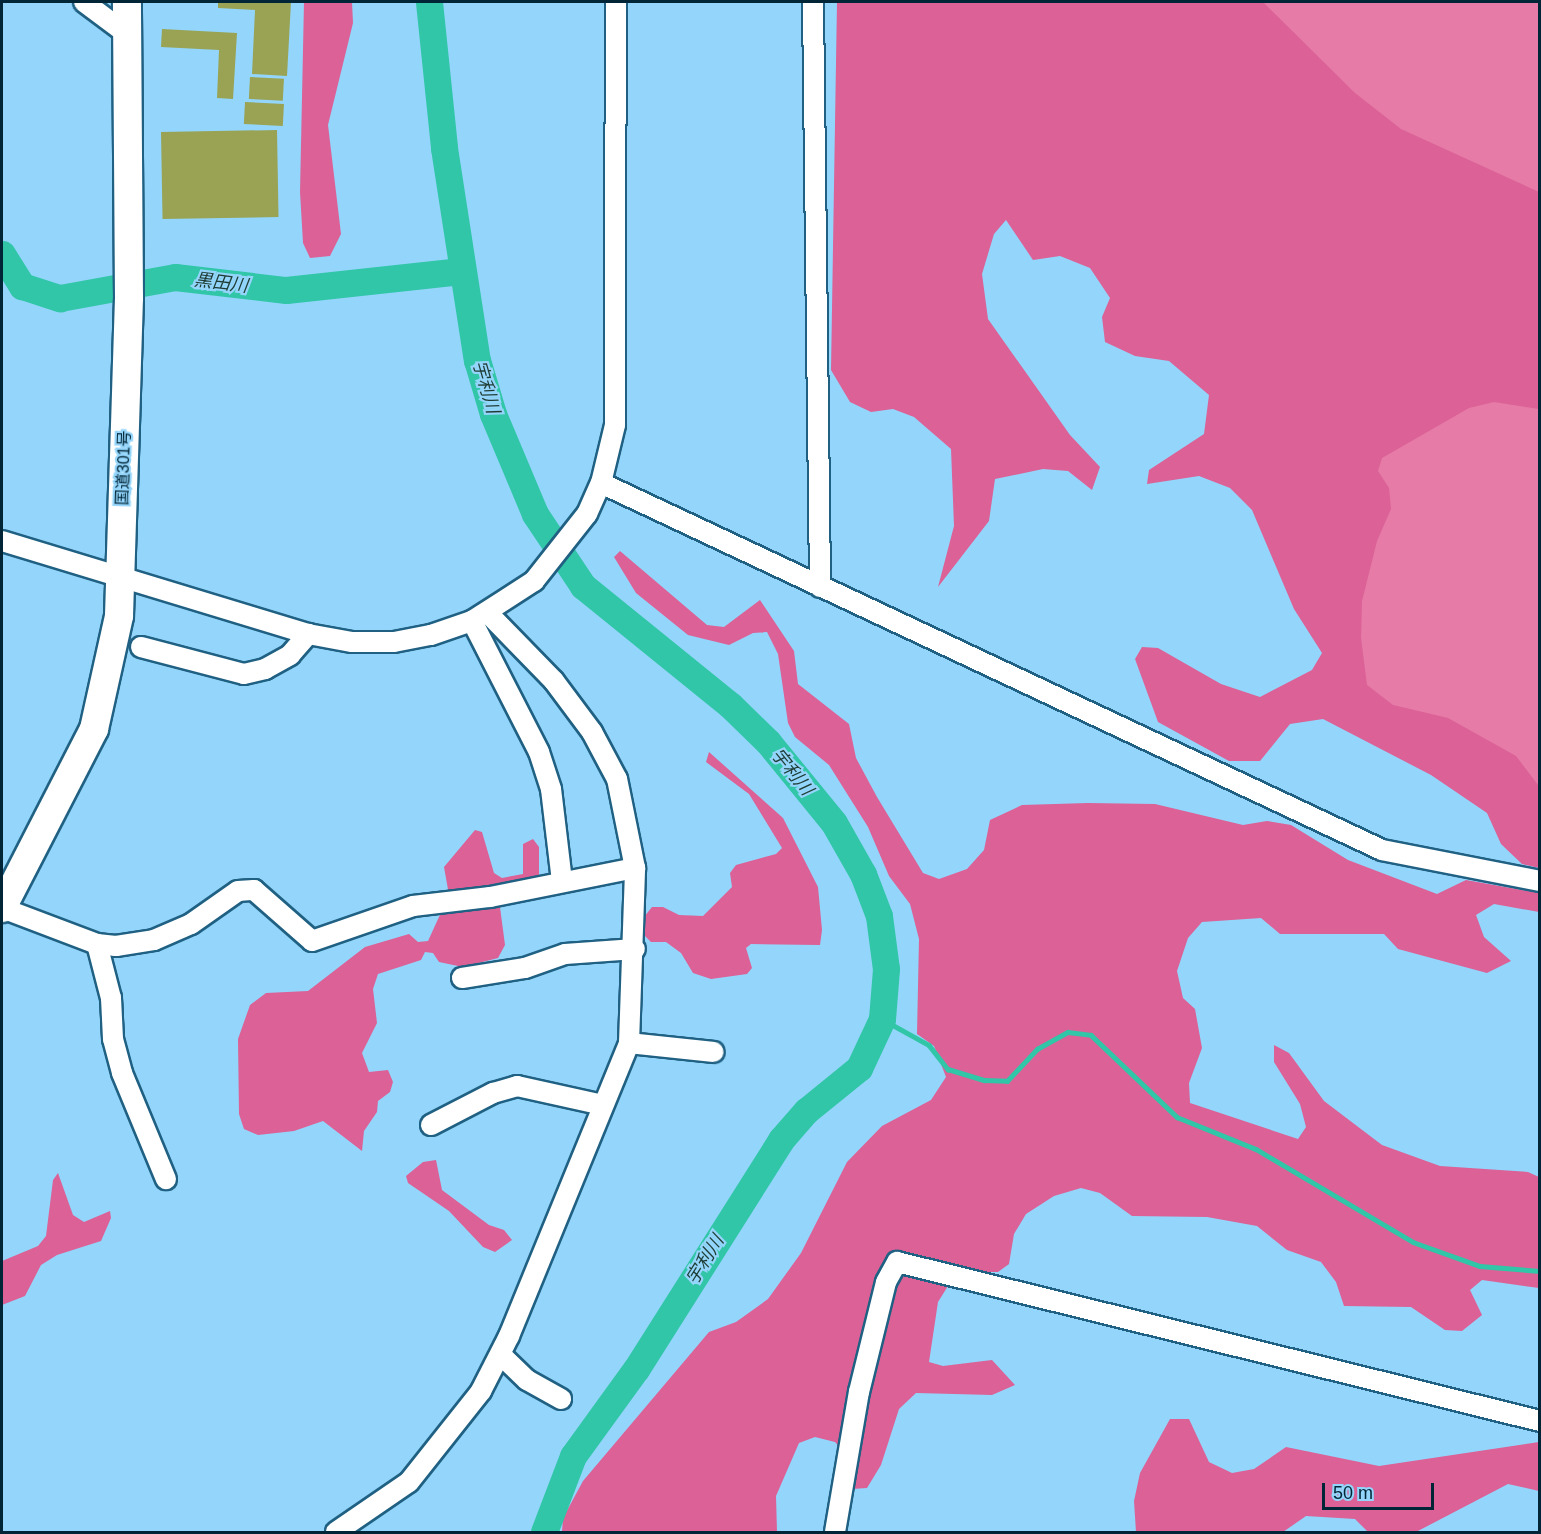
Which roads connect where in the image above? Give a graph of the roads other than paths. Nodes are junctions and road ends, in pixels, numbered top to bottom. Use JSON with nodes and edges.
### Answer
{"nodes":[{"id":1,"x":84,"y":2,"type":"edge"},
{"id":2,"x":127,"y":2,"type":"edge"},
{"id":3,"x":616,"y":2,"type":"edge"},
{"id":4,"x":813,"y":2,"type":"edge"},
{"id":5,"x":127,"y":34,"type":"junction"},
{"id":6,"x":601,"y":483,"type":"junction"},
{"id":7,"x":2,"y":541,"type":"edge"},
{"id":8,"x":122,"y":576,"type":"junction"},
{"id":9,"x":820,"y":587,"type":"junction"},
{"id":10,"x":480,"y":616,"type":"junction"},
{"id":11,"x":308,"y":634,"type":"junction"},
{"id":12,"x":141,"y":647,"type":"dead end"},
{"id":13,"x":635,"y":868,"type":"junction"},
{"id":14,"x":562,"y":881,"type":"junction"},
{"id":15,"x":1539,"y":881,"type":"edge"},
{"id":16,"x":2,"y":908,"type":"edge"},
{"id":17,"x":97,"y":944,"type":"junction"},
{"id":18,"x":635,"y":949,"type":"junction"},
{"id":19,"x":462,"y":978,"type":"dead end"},
{"id":20,"x":629,"y":1043,"type":"junction"},
{"id":21,"x":714,"y":1052,"type":"dead end"},
{"id":22,"x":603,"y":1105,"type":"junction"},
{"id":23,"x":431,"y":1125,"type":"dead end"},
{"id":24,"x":165,"y":1179,"type":"dead end"},
{"id":25,"x":501,"y":1355,"type":"junction"},
{"id":26,"x":561,"y":1399,"type":"dead end"},
{"id":27,"x":1539,"y":1421,"type":"edge"},
{"id":28,"x":336,"y":1533,"type":"edge"},
{"id":29,"x":835,"y":1533,"type":"edge"}],
"edges":[{"from":1,"to":5,"type":"street"},
{"from":2,"to":5,"type":"highway","name":"国道301号"},
{"from":3,"to":6,"type":"street"},
{"from":4,"to":9,"type":"street"},
{"from":5,"to":8,"type":"highway","name":"国道301号"},
{"from":6,"to":9,"type":"street"},
{"from":6,"to":10,"type":"street"},
{"from":7,"to":8,"type":"street"},
{"from":8,"to":11,"type":"street"},
{"from":8,"to":16,"type":"highway","name":"国道301号"},
{"from":9,"to":15,"type":"street"},
{"from":10,"to":11,"type":"street"},
{"from":10,"to":13,"type":"street"},
{"from":10,"to":14,"type":"street"},
{"from":11,"to":12,"type":"street"},
{"from":13,"to":14,"type":"street"},
{"from":13,"to":18,"type":"street"},
{"from":14,"to":17,"type":"street"},
{"from":16,"to":17,"type":"street"},
{"from":17,"to":24,"type":"street"},
{"from":18,"to":19,"type":"street"},
{"from":18,"to":20,"type":"street"},
{"from":20,"to":21,"type":"street"},
{"from":20,"to":22,"type":"street"},
{"from":22,"to":23,"type":"street"},
{"from":22,"to":25,"type":"street"},
{"from":25,"to":26,"type":"street"},
{"from":25,"to":28,"type":"street"},
{"from":27,"to":29,"type":"street"}]}
